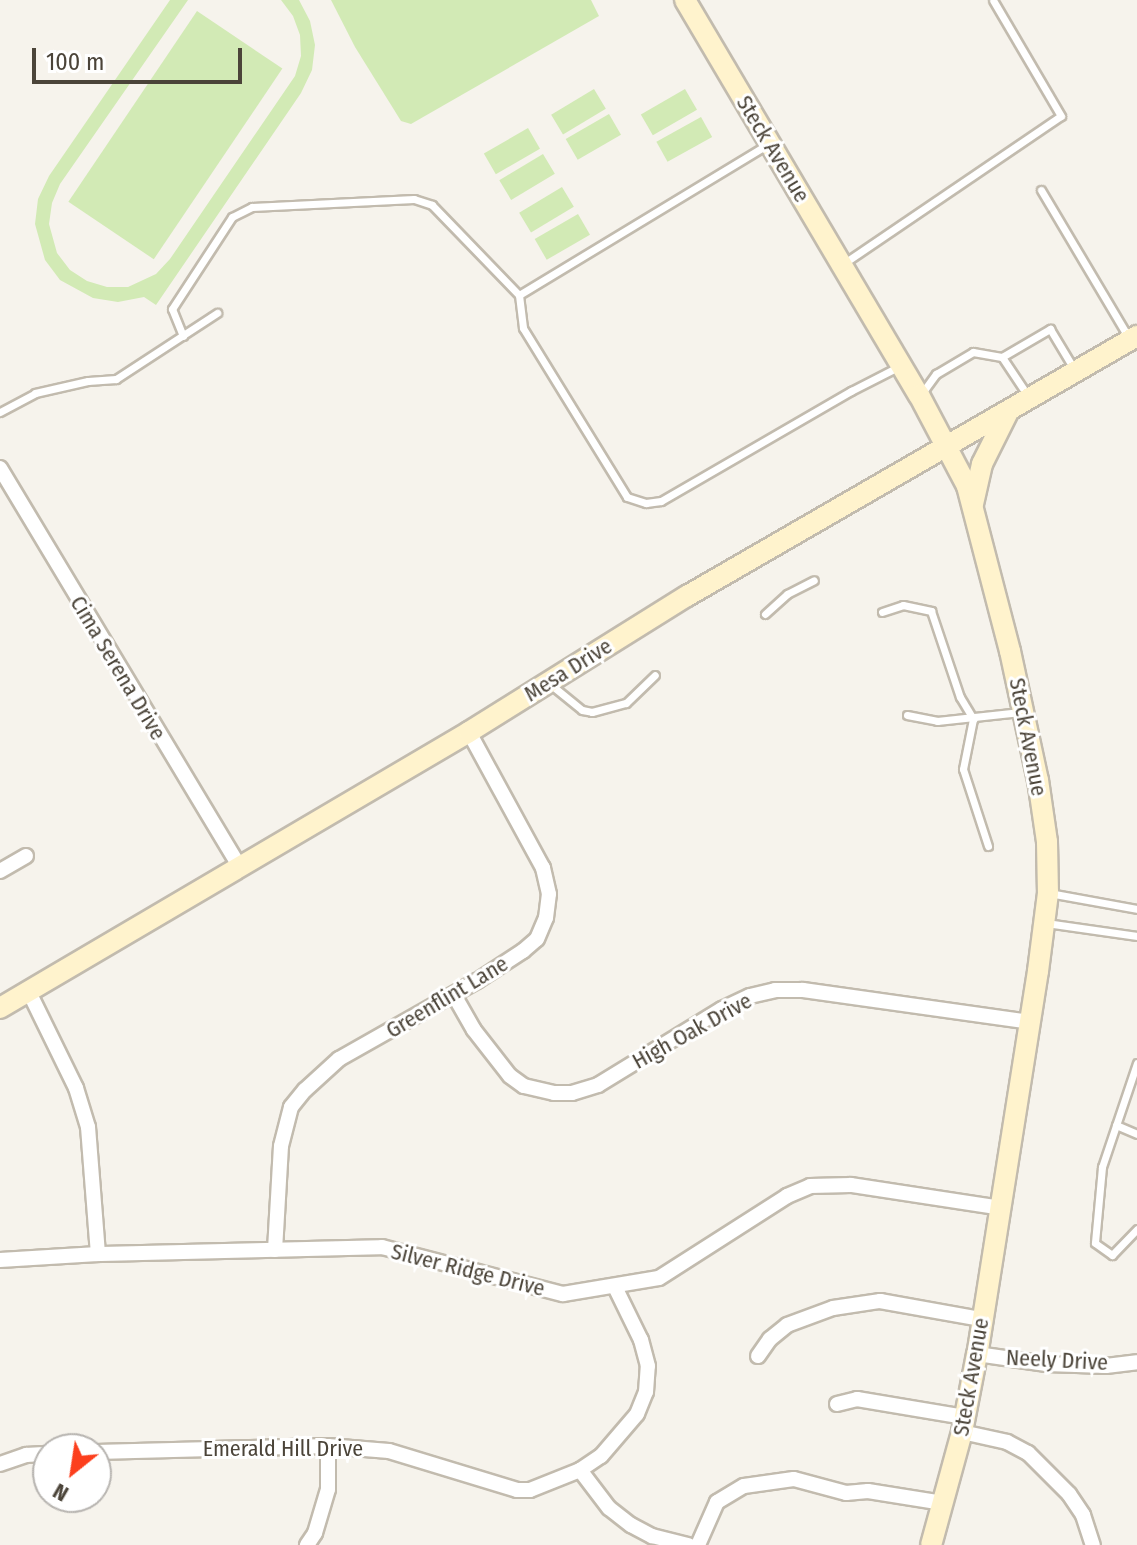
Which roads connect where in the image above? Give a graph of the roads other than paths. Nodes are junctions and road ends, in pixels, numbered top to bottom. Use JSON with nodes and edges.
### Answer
{"nodes":[{"id":1,"x":993,"y":0,"type":"edge"},
{"id":2,"x":691,"y":2,"type":"edge"},
{"id":3,"x":769,"y":143,"type":"junction"},
{"id":4,"x":1041,"y":190,"type":"dead end"},
{"id":5,"x":841,"y":265,"type":"junction"},
{"id":6,"x":519,"y":295,"type":"junction"},
{"id":7,"x":217,"y":313,"type":"dead end"},
{"id":8,"x":183,"y":336,"type":"junction"},
{"id":9,"x":1134,"y":338,"type":"edge"},
{"id":10,"x":1002,"y":357,"type":"junction"},
{"id":11,"x":900,"y":366,"type":"junction"},
{"id":12,"x":1075,"y":371,"type":"junction"},
{"id":13,"x":919,"y":395,"type":"junction"},
{"id":14,"x":1029,"y":398,"type":"junction"},
{"id":15,"x":1009,"y":410,"type":"junction"},
{"id":16,"x":0,"y":412,"type":"edge"},
{"id":17,"x":948,"y":447,"type":"junction"},
{"id":18,"x":0,"y":468,"type":"edge"},
{"id":19,"x":973,"y":504,"type":"junction"},
{"id":20,"x":814,"y":580,"type":"dead end"},
{"id":21,"x":882,"y":612,"type":"dead end"},
{"id":22,"x":765,"y":614,"type":"dead end"},
{"id":23,"x":655,"y":675,"type":"dead end"},
{"id":24,"x":548,"y":683,"type":"junction"},
{"id":25,"x":1024,"y":711,"type":"junction"},
{"id":26,"x":907,"y":715,"type":"dead end"},
{"id":27,"x":973,"y":719,"type":"junction"},
{"id":28,"x":469,"y":732,"type":"junction"},
{"id":29,"x":988,"y":846,"type":"dead end"},
{"id":30,"x":26,"y":856,"type":"dead end"},
{"id":31,"x":239,"y":866,"type":"junction"},
{"id":32,"x":0,"y":871,"type":"edge"},
{"id":33,"x":1048,"y":893,"type":"junction"},
{"id":34,"x":1137,"y":909,"type":"edge"},
{"id":35,"x":1044,"y":923,"type":"junction"},
{"id":36,"x":1137,"y":936,"type":"edge"},
{"id":37,"x":29,"y":992,"type":"junction"},
{"id":38,"x":454,"y":995,"type":"junction"},
{"id":39,"x":0,"y":1008,"type":"edge"},
{"id":40,"x":1030,"y":1022,"type":"junction"},
{"id":41,"x":1137,"y":1063,"type":"edge"},
{"id":42,"x":1116,"y":1125,"type":"junction"},
{"id":43,"x":1137,"y":1134,"type":"edge"},
{"id":44,"x":1002,"y":1208,"type":"junction"},
{"id":45,"x":1137,"y":1229,"type":"edge"},
{"id":46,"x":275,"y":1250,"type":"junction"},
{"id":47,"x":98,"y":1254,"type":"junction"},
{"id":48,"x":0,"y":1260,"type":"edge"},
{"id":49,"x":615,"y":1287,"type":"junction"},
{"id":50,"x":981,"y":1319,"type":"junction"},
{"id":51,"x":977,"y":1354,"type":"junction"},
{"id":52,"x":758,"y":1356,"type":"dead end"},
{"id":53,"x":1137,"y":1362,"type":"edge"},
{"id":54,"x":837,"y":1404,"type":"dead end"},
{"id":55,"x":963,"y":1424,"type":"junction"},
{"id":56,"x":328,"y":1446,"type":"junction"},
{"id":57,"x":112,"y":1452,"type":"edge"},
{"id":58,"x":32,"y":1455,"type":"edge"},
{"id":59,"x":0,"y":1464,"type":"edge"},
{"id":60,"x":580,"y":1470,"type":"junction"},
{"id":61,"x":943,"y":1503,"type":"junction"},
{"id":62,"x":1088,"y":1530,"type":"junction"},
{"id":63,"x":307,"y":1545,"type":"edge"},
{"id":64,"x":689,"y":1545,"type":"edge"},
{"id":65,"x":698,"y":1545,"type":"edge"},
{"id":66,"x":931,"y":1545,"type":"edge"},
{"id":67,"x":1076,"y":1545,"type":"edge"},
{"id":68,"x":1093,"y":1545,"type":"edge"}],
"edges":[{"from":1,"to":5,"type":"lane"},
{"from":2,"to":3,"type":"street","name":"Steck Avenue"},
{"from":3,"to":5,"type":"street","name":"Steck Avenue"},
{"from":3,"to":6,"type":"lane"},
{"from":4,"to":9,"type":"lane"},
{"from":5,"to":11,"type":"street","name":"Steck Avenue"},
{"from":6,"to":8,"type":"lane"},
{"from":6,"to":11,"type":"lane"},
{"from":7,"to":8,"type":"lane"},
{"from":8,"to":16,"type":"lane"},
{"from":9,"to":12,"type":"street","name":"Mesa Drive"},
{"from":10,"to":12,"type":"lane"},
{"from":10,"to":13,"type":"lane"},
{"from":10,"to":14,"type":"lane"},
{"from":11,"to":13,"type":"street","name":"Steck Avenue"},
{"from":12,"to":14,"type":"street","name":"Mesa Drive"},
{"from":13,"to":17,"type":"street","name":"Steck Avenue"},
{"from":14,"to":15,"type":"street","name":"Mesa Drive"},
{"from":15,"to":17,"type":"street","name":"Mesa Drive"},
{"from":15,"to":19,"type":"street"},
{"from":17,"to":19,"type":"street","name":"Steck Avenue"},
{"from":17,"to":24,"type":"street","name":"Mesa Drive"},
{"from":18,"to":31,"type":"street","name":"Cima Serena Drive"},
{"from":19,"to":25,"type":"street","name":"Steck Avenue"},
{"from":20,"to":22,"type":"lane"},
{"from":21,"to":27,"type":"lane"},
{"from":23,"to":24,"type":"lane"},
{"from":24,"to":28,"type":"street","name":"Mesa Drive"},
{"from":25,"to":27,"type":"lane"},
{"from":25,"to":33,"type":"street","name":"Steck Avenue"},
{"from":26,"to":27,"type":"lane"},
{"from":27,"to":29,"type":"lane"},
{"from":28,"to":31,"type":"street","name":"Mesa Drive"},
{"from":28,"to":38,"type":"street","name":"Greenflint Lane"},
{"from":30,"to":32,"type":"street"},
{"from":31,"to":37,"type":"street","name":"Mesa Drive"},
{"from":33,"to":34,"type":"lane"},
{"from":33,"to":35,"type":"street","name":"Steck Avenue"},
{"from":35,"to":36,"type":"lane"},
{"from":35,"to":40,"type":"street","name":"Steck Avenue"},
{"from":37,"to":39,"type":"street","name":"Mesa Drive"},
{"from":37,"to":47,"type":"street"},
{"from":38,"to":40,"type":"street","name":"High Oak Drive"},
{"from":38,"to":46,"type":"street","name":"Greenflint Lane"},
{"from":40,"to":44,"type":"street","name":"Steck Avenue"},
{"from":41,"to":42,"type":"lane"},
{"from":42,"to":43,"type":"lane"},
{"from":42,"to":45,"type":"lane"},
{"from":44,"to":49,"type":"street","name":"Silver Ridge Drive"},
{"from":44,"to":50,"type":"street","name":"Steck Avenue"},
{"from":46,"to":47,"type":"street","name":"Silver Ridge Drive"},
{"from":46,"to":49,"type":"street","name":"Silver Ridge Drive"},
{"from":47,"to":48,"type":"street","name":"Silver Ridge Drive"},
{"from":49,"to":60,"type":"street","name":"Emerald Hill Drive"},
{"from":50,"to":51,"type":"street","name":"Steck Avenue"},
{"from":50,"to":52,"type":"street"},
{"from":51,"to":53,"type":"street","name":"Neely Drive"},
{"from":51,"to":55,"type":"street","name":"Steck Avenue"},
{"from":54,"to":55,"type":"street"},
{"from":55,"to":61,"type":"street","name":"Steck Avenue"},
{"from":55,"to":62,"type":"street"},
{"from":56,"to":57,"type":"street","name":"Emerald Hill Drive"},
{"from":56,"to":60,"type":"street","name":"Emerald Hill Drive"},
{"from":56,"to":63,"type":"street"},
{"from":58,"to":59,"type":"street"},
{"from":60,"to":64,"type":"street"},
{"from":61,"to":65,"type":"street"},
{"from":61,"to":66,"type":"street","name":"Steck Avenue"},
{"from":62,"to":67,"type":"street"},
{"from":62,"to":68,"type":"street"}]}
